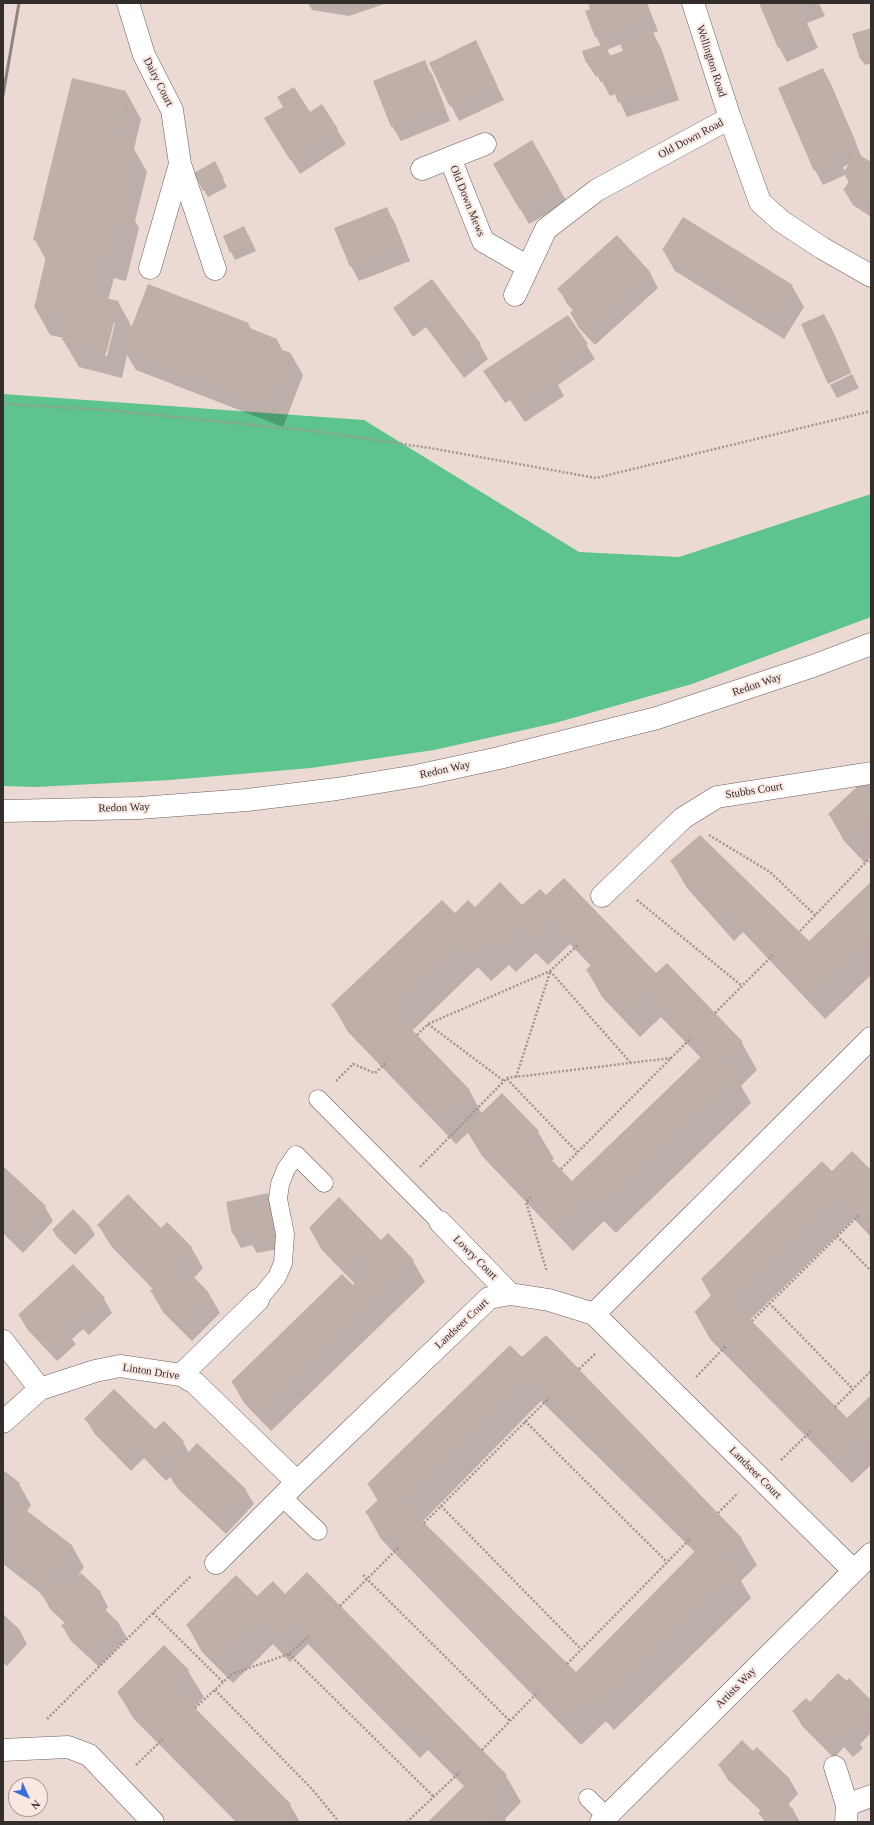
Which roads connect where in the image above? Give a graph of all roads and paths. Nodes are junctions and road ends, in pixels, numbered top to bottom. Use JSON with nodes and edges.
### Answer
{"nodes":[{"id":1,"x":128,"y":3,"type":"edge"},
{"id":2,"x":693,"y":3,"type":"edge"},
{"id":3,"x":730,"y":118,"type":"junction"},
{"id":4,"x":485,"y":144,"type":"dead end"},
{"id":5,"x":450,"y":158,"type":"junction"},
{"id":6,"x":180,"y":164,"type":"junction"},
{"id":7,"x":422,"y":169,"type":"dead end"},
{"id":8,"x":528,"y":267,"type":"junction"},
{"id":9,"x":150,"y":268,"type":"dead end"},
{"id":10,"x":215,"y":268,"type":"dead end"},
{"id":11,"x":871,"y":276,"type":"edge"},
{"id":12,"x":515,"y":295,"type":"dead end"},
{"id":13,"x":3,"y":404,"type":"edge"},
{"id":14,"x":871,"y":411,"type":"edge"},
{"id":15,"x":871,"y":644,"type":"edge"},
{"id":16,"x":871,"y":773,"type":"edge"},
{"id":17,"x":3,"y":811,"type":"edge"},
{"id":18,"x":683,"y":818,"type":"junction"},
{"id":19,"x":871,"y":862,"type":"edge"},
{"id":20,"x":602,"y":896,"type":"dead end"},
{"id":21,"x":634,"y":898,"type":"dead end"},
{"id":22,"x":815,"y":916,"type":"junction"},
{"id":23,"x":800,"y":931,"type":"dead end"},
{"id":24,"x":579,"y":944,"type":"dead end"},
{"id":25,"x":773,"y":955,"type":"dead end"},
{"id":26,"x":550,"y":971,"type":"junction"},
{"id":27,"x":742,"y":986,"type":"junction"},
{"id":28,"x":714,"y":1013,"type":"dead end"},
{"id":29,"x":428,"y":1024,"type":"junction"},
{"id":30,"x":416,"y":1034,"type":"dead end"},
{"id":31,"x":691,"y":1038,"type":"dead end"},
{"id":32,"x":871,"y":1038,"type":"edge"},
{"id":33,"x":671,"y":1058,"type":"junction"},
{"id":34,"x":386,"y":1063,"type":"dead end"},
{"id":35,"x":631,"y":1063,"type":"junction"},
{"id":36,"x":516,"y":1078,"type":"junction"},
{"id":37,"x":506,"y":1080,"type":"junction"},
{"id":38,"x":318,"y":1099,"type":"joint"},
{"id":39,"x":577,"y":1152,"type":"junction"},
{"id":40,"x":561,"y":1169,"type":"dead end"},
{"id":41,"x":324,"y":1183,"type":"dead end"},
{"id":42,"x":403,"y":1185,"type":"junction"},
{"id":43,"x":531,"y":1197,"type":"dead end"},
{"id":44,"x":859,"y":1215,"type":"dead end"},
{"id":45,"x":440,"y":1222,"type":"joint"},
{"id":46,"x":837,"y":1236,"type":"junction"},
{"id":47,"x":871,"y":1271,"type":"edge"},
{"id":48,"x":510,"y":1294,"type":"junction"},
{"id":49,"x":258,"y":1300,"type":"joint"},
{"id":50,"x":555,"y":1302,"type":"junction"},
{"id":51,"x":769,"y":1303,"type":"junction"},
{"id":52,"x":594,"y":1314,"type":"junction"},
{"id":53,"x":752,"y":1321,"type":"dead end"},
{"id":54,"x":3,"y":1341,"type":"edge"},
{"id":55,"x":726,"y":1346,"type":"dead end"},
{"id":56,"x":871,"y":1371,"type":"edge"},
{"id":57,"x":181,"y":1375,"type":"junction"},
{"id":58,"x":40,"y":1389,"type":"junction"},
{"id":59,"x":853,"y":1389,"type":"junction"},
{"id":60,"x":677,"y":1396,"type":"junction"},
{"id":61,"x":549,"y":1398,"type":"dead end"},
{"id":62,"x":835,"y":1407,"type":"dead end"},
{"id":63,"x":525,"y":1421,"type":"junction"},
{"id":64,"x":3,"y":1422,"type":"edge"},
{"id":65,"x":811,"y":1431,"type":"dead end"},
{"id":66,"x":762,"y":1480,"type":"junction"},
{"id":67,"x":290,"y":1489,"type":"junction"},
{"id":68,"x":441,"y":1506,"type":"junction"},
{"id":69,"x":424,"y":1523,"type":"dead end"},
{"id":70,"x":318,"y":1531,"type":"dead end"},
{"id":71,"x":691,"y":1538,"type":"dead end"},
{"id":72,"x":399,"y":1548,"type":"dead end"},
{"id":73,"x":871,"y":1554,"type":"edge"},
{"id":74,"x":667,"y":1562,"type":"junction"},
{"id":75,"x":216,"y":1563,"type":"joint"},
{"id":76,"x":854,"y":1571,"type":"junction"},
{"id":77,"x":363,"y":1575,"type":"dead end"},
{"id":78,"x":367,"y":1579,"type":"junction"},
{"id":79,"x":340,"y":1606,"type":"dead end"},
{"id":80,"x":153,"y":1612,"type":"junction"},
{"id":81,"x":310,"y":1636,"type":"dead end"},
{"id":82,"x":581,"y":1649,"type":"junction"},
{"id":83,"x":289,"y":1654,"type":"junction"},
{"id":84,"x":567,"y":1664,"type":"dead end"},
{"id":85,"x":223,"y":1682,"type":"junction"},
{"id":86,"x":215,"y":1690,"type":"junction"},
{"id":87,"x":538,"y":1692,"type":"dead end"},
{"id":88,"x":195,"y":1708,"type":"dead end"},
{"id":89,"x":510,"y":1722,"type":"junction"},
{"id":90,"x":163,"y":1739,"type":"dead end"},
{"id":91,"x":10,"y":1750,"type":"edge"},
{"id":92,"x":482,"y":1750,"type":"dead end"},
{"id":93,"x":834,"y":1767,"type":"dead end"},
{"id":94,"x":460,"y":1772,"type":"dead end"},
{"id":95,"x":117,"y":1784,"type":"junction"},
{"id":96,"x":871,"y":1796,"type":"edge"},
{"id":97,"x":434,"y":1797,"type":"junction"},
{"id":98,"x":588,"y":1798,"type":"dead end"},
{"id":99,"x":847,"y":1813,"type":"edge"},
{"id":100,"x":604,"y":1819,"type":"edge"},
{"id":101,"x":153,"y":1822,"type":"edge"},
{"id":102,"x":339,"y":1822,"type":"edge"},
{"id":103,"x":407,"y":1822,"type":"edge"}],
"edges":[{"from":1,"to":6,"type":"street","name":"Dairy Court"},
{"from":2,"to":3,"type":"street","name":"Wellington Road"},
{"from":3,"to":8,"type":"street","name":"Old Down Road"},
{"from":3,"to":11,"type":"street","name":"Old Down Road"},
{"from":4,"to":5,"type":"street","name":"Old Down Mews"},
{"from":5,"to":7,"type":"street","name":"Old Down Mews"},
{"from":5,"to":8,"type":"street","name":"Old Down Mews"},
{"from":6,"to":9,"type":"street","name":"Dairy Court"},
{"from":6,"to":10,"type":"street","name":"Dairy Court"},
{"from":8,"to":12,"type":"street","name":"Old Down Road"},
{"from":13,"to":14,"type":"path"},
{"from":15,"to":17,"type":"street","name":"Redon Way"},
{"from":16,"to":18,"type":"street","name":"Stubbs Court"},
{"from":18,"to":20,"type":"street","name":"Stubbs Court"},
{"from":18,"to":22,"type":"path"},
{"from":19,"to":22,"type":"path"},
{"from":21,"to":27,"type":"path"},
{"from":22,"to":23,"type":"path"},
{"from":24,"to":26,"type":"path"},
{"from":25,"to":27,"type":"path"},
{"from":26,"to":29,"type":"path"},
{"from":26,"to":35,"type":"path"},
{"from":26,"to":36,"type":"path"},
{"from":27,"to":28,"type":"path"},
{"from":29,"to":30,"type":"path"},
{"from":29,"to":37,"type":"path"},
{"from":31,"to":33,"type":"path"},
{"from":32,"to":52,"type":"street"},
{"from":33,"to":35,"type":"path"},
{"from":33,"to":39,"type":"path"},
{"from":34,"to":38,"type":"path"},
{"from":35,"to":36,"type":"path"},
{"from":36,"to":37,"type":"path"},
{"from":37,"to":39,"type":"path"},
{"from":37,"to":42,"type":"path"},
{"from":38,"to":42,"type":"lane"},
{"from":39,"to":40,"type":"path"},
{"from":41,"to":49,"type":"lane"},
{"from":42,"to":45,"type":"lane"},
{"from":43,"to":50,"type":"path"},
{"from":44,"to":46,"type":"path"},
{"from":45,"to":48,"type":"street","name":"Lowry Court"},
{"from":46,"to":47,"type":"path"},
{"from":46,"to":51,"type":"path"},
{"from":48,"to":50,"type":"street","name":"Landseer Court"},
{"from":48,"to":67,"type":"street","name":"Landseer Court"},
{"from":49,"to":57,"type":"street"},
{"from":50,"to":52,"type":"street","name":"Landseer Court"},
{"from":51,"to":53,"type":"path"},
{"from":51,"to":59,"type":"path"},
{"from":52,"to":60,"type":"street","name":"Landseer Court"},
{"from":54,"to":58,"type":"street"},
{"from":55,"to":60,"type":"path"},
{"from":56,"to":59,"type":"path"},
{"from":57,"to":58,"type":"street","name":"Linton Drive"},
{"from":57,"to":67,"type":"street","name":"Linton Drive"},
{"from":58,"to":64,"type":"street","name":"Linton Drive"},
{"from":59,"to":62,"type":"path"},
{"from":60,"to":66,"type":"street","name":"Landseer Court"},
{"from":61,"to":63,"type":"path"},
{"from":63,"to":68,"type":"path"},
{"from":63,"to":74,"type":"path"},
{"from":65,"to":66,"type":"path"},
{"from":66,"to":76,"type":"street","name":"Landseer Court"},
{"from":67,"to":70,"type":"lane"},
{"from":67,"to":75,"type":"street","name":"Landseer Court"},
{"from":68,"to":69,"type":"path"},
{"from":68,"to":82,"type":"path"},
{"from":71,"to":74,"type":"path"},
{"from":72,"to":78,"type":"path"},
{"from":73,"to":76,"type":"street","name":"Artists Way"},
{"from":74,"to":82,"type":"path"},
{"from":75,"to":80,"type":"path"},
{"from":76,"to":100,"type":"street","name":"Artists Way"},
{"from":77,"to":78,"type":"path"},
{"from":78,"to":79,"type":"path"},
{"from":78,"to":89,"type":"path"},
{"from":80,"to":85,"type":"path"},
{"from":80,"to":91,"type":"path"},
{"from":81,"to":83,"type":"path"},
{"from":82,"to":84,"type":"path"},
{"from":83,"to":85,"type":"path"},
{"from":83,"to":97,"type":"path"},
{"from":85,"to":86,"type":"path"},
{"from":86,"to":88,"type":"path"},
{"from":86,"to":102,"type":"path"},
{"from":87,"to":89,"type":"path"},
{"from":89,"to":92,"type":"path"},
{"from":90,"to":95,"type":"path"},
{"from":91,"to":95,"type":"street"},
{"from":93,"to":99,"type":"street"},
{"from":94,"to":97,"type":"path"},
{"from":95,"to":101,"type":"street"},
{"from":96,"to":99,"type":"street"},
{"from":97,"to":103,"type":"path"},
{"from":98,"to":100,"type":"lane"}]}
